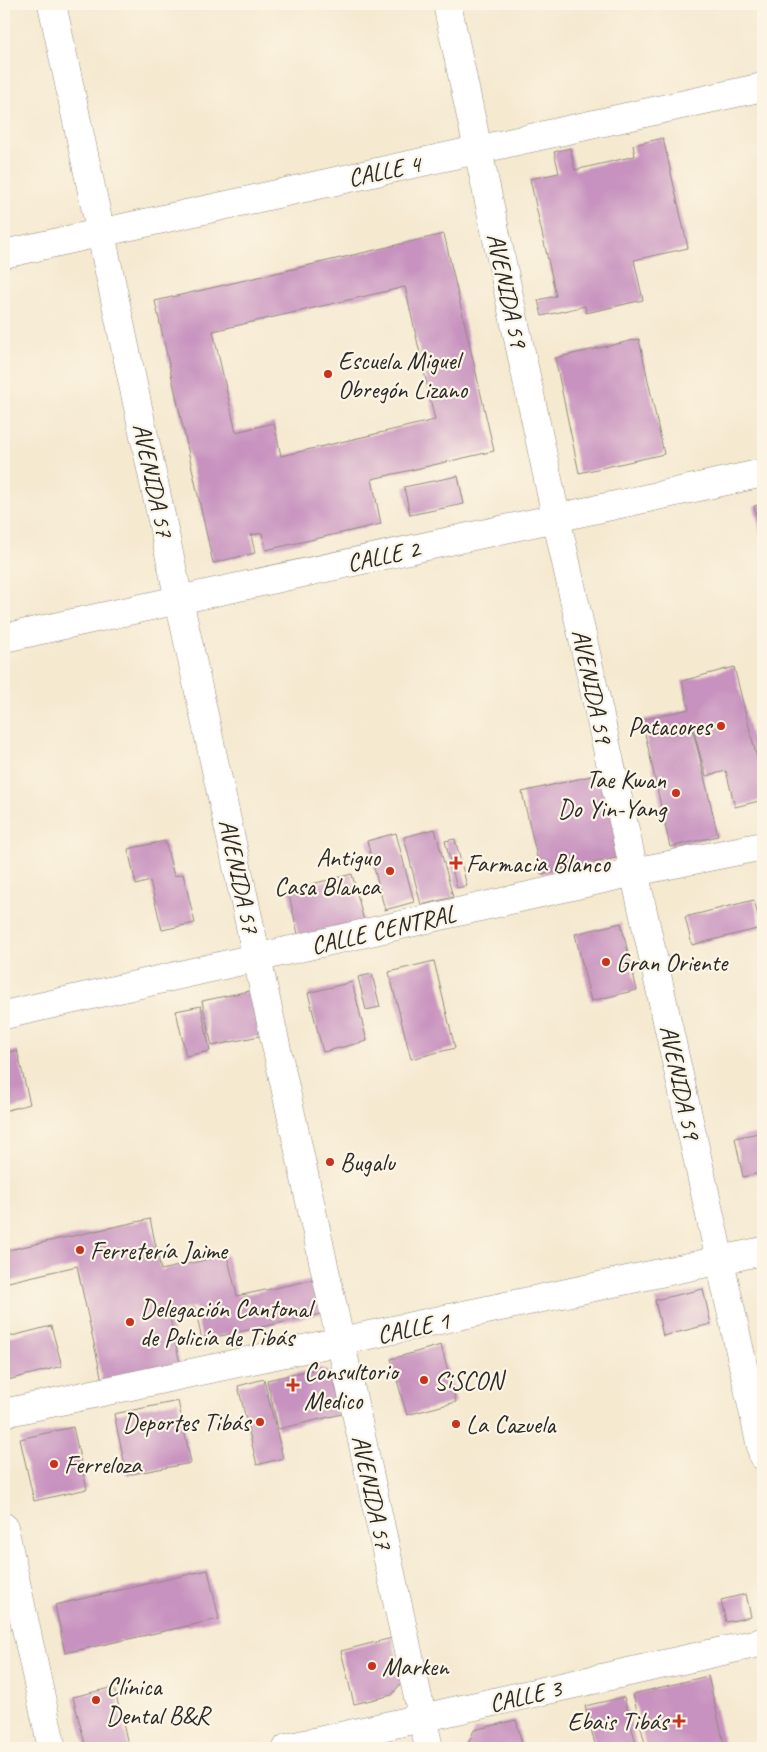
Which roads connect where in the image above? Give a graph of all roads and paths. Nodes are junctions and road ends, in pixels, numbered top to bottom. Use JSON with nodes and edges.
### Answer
{"nodes":[{"id":1,"x":52,"y":4,"type":"edge"},
{"id":2,"x":447,"y":4,"type":"edge"},
{"id":3,"x":763,"y":87,"type":"edge"},
{"id":4,"x":478,"y":150,"type":"junction"},
{"id":5,"x":100,"y":232,"type":"junction"},
{"id":6,"x":4,"y":254,"type":"edge"},
{"id":7,"x":763,"y":473,"type":"edge"},
{"id":8,"x":556,"y":518,"type":"junction"},
{"id":9,"x":179,"y":600,"type":"junction"},
{"id":10,"x":4,"y":638,"type":"edge"},
{"id":11,"x":762,"y":850,"type":"edge"},
{"id":12,"x":634,"y":872,"type":"junction"},
{"id":13,"x":257,"y":957,"type":"junction"},
{"id":14,"x":4,"y":1015,"type":"edge"},
{"id":15,"x":763,"y":1252,"type":"edge"},
{"id":16,"x":720,"y":1261,"type":"junction"},
{"id":17,"x":341,"y":1342,"type":"junction"},
{"id":18,"x":4,"y":1413,"type":"edge"},
{"id":19,"x":763,"y":1456,"type":"edge"},
{"id":20,"x":4,"y":1527,"type":"edge"},
{"id":21,"x":7,"y":1555,"type":"edge"},
{"id":22,"x":763,"y":1642,"type":"edge"},
{"id":23,"x":422,"y":1718,"type":"junction"},
{"id":24,"x":52,"y":1748,"type":"edge"},
{"id":25,"x":287,"y":1748,"type":"edge"},
{"id":26,"x":429,"y":1748,"type":"edge"}],
"edges":[{"from":1,"to":5,"type":"street","name":"AVENIDA 57"},
{"from":2,"to":4,"type":"street","name":"AVENIDA 59"},
{"from":3,"to":4,"type":"street","name":"CALLE 4"},
{"from":4,"to":5,"type":"street","name":"CALLE 4"},
{"from":4,"to":8,"type":"street","name":"AVENIDA 59"},
{"from":5,"to":6,"type":"street","name":"CALLE 4"},
{"from":5,"to":9,"type":"street","name":"AVENIDA 57"},
{"from":7,"to":8,"type":"street","name":"CALLE 2"},
{"from":8,"to":9,"type":"street","name":"CALLE 2"},
{"from":8,"to":12,"type":"street","name":"AVENIDA 59"},
{"from":9,"to":10,"type":"street","name":"CALLE 2"},
{"from":9,"to":13,"type":"street","name":"AVENIDA 57"},
{"from":11,"to":12,"type":"street","name":"CALLE CENTRAL"},
{"from":12,"to":13,"type":"street","name":"CALLE CENTRAL"},
{"from":12,"to":16,"type":"street","name":"AVENIDA 59"},
{"from":13,"to":14,"type":"street","name":"CALLE CENTRAL"},
{"from":13,"to":17,"type":"street","name":"AVENIDA 57"},
{"from":15,"to":16,"type":"street","name":"CALLE 1"},
{"from":16,"to":17,"type":"street","name":"CALLE 1"},
{"from":16,"to":19,"type":"street","name":"AVENIDA 59"},
{"from":17,"to":18,"type":"street","name":"CALLE 1"},
{"from":17,"to":23,"type":"street","name":"AVENIDA 57"},
{"from":20,"to":21,"type":"street"},
{"from":21,"to":24,"type":"street"},
{"from":22,"to":23,"type":"street","name":"CALLE 3"},
{"from":23,"to":25,"type":"street","name":"CALLE 3"},
{"from":23,"to":26,"type":"street","name":"AVENIDA 57"}]}
